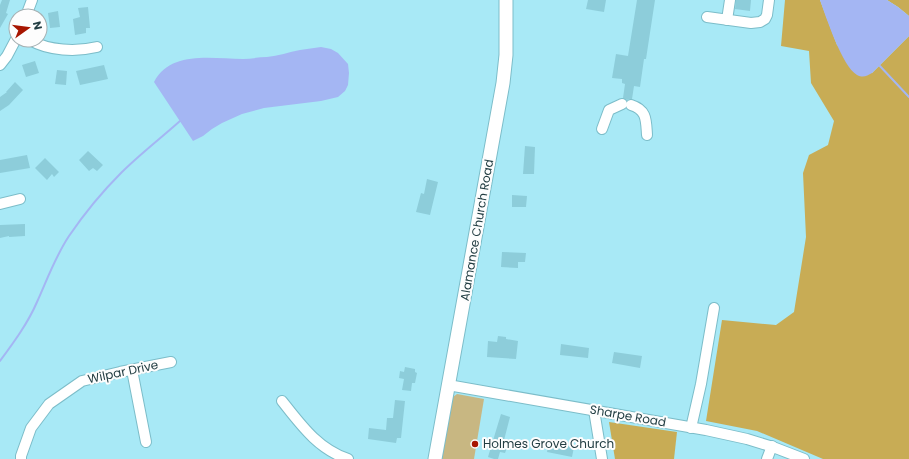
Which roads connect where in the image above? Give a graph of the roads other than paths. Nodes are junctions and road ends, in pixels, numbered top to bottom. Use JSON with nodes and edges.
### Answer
{"nodes":[{"id":1,"x":506,"y":0,"type":"edge"},
{"id":2,"x":730,"y":0,"type":"edge"},
{"id":3,"x":769,"y":0,"type":"edge"},
{"id":4,"x":707,"y":18,"type":"dead end"},
{"id":5,"x":727,"y":20,"type":"junction"},
{"id":6,"x":48,"y":46,"type":"edge"},
{"id":7,"x":97,"y":47,"type":"dead end"},
{"id":8,"x":11,"y":48,"type":"edge"},
{"id":9,"x":0,"y":64,"type":"edge"},
{"id":10,"x":602,"y":129,"type":"dead end"},
{"id":11,"x":647,"y":135,"type":"dead end"},
{"id":12,"x":20,"y":199,"type":"dead end"},
{"id":13,"x":0,"y":204,"type":"edge"},
{"id":14,"x":714,"y":308,"type":"dead end"},
{"id":15,"x":171,"y":362,"type":"dead end"},
{"id":16,"x":132,"y":370,"type":"junction"},
{"id":17,"x":448,"y":385,"type":"junction"},
{"id":18,"x":282,"y":401,"type":"dead end"},
{"id":19,"x":594,"y":410,"type":"junction"},
{"id":20,"x":691,"y":428,"type":"junction"},
{"id":21,"x":146,"y":442,"type":"dead end"},
{"id":22,"x":772,"y":446,"type":"junction"},
{"id":23,"x":21,"y":459,"type":"edge"},
{"id":24,"x":348,"y":459,"type":"edge"},
{"id":25,"x":435,"y":459,"type":"edge"},
{"id":26,"x":602,"y":459,"type":"edge"},
{"id":27,"x":766,"y":459,"type":"edge"},
{"id":28,"x":804,"y":459,"type":"edge"}],
"edges":[{"from":1,"to":17,"type":"main road","name":"Alamance Church Road"},
{"from":2,"to":5,"type":"street"},
{"from":3,"to":5,"type":"street"},
{"from":4,"to":5,"type":"street"},
{"from":6,"to":7,"type":"street"},
{"from":8,"to":9,"type":"street"},
{"from":10,"to":11,"type":"street"},
{"from":12,"to":13,"type":"street"},
{"from":14,"to":20,"type":"street"},
{"from":15,"to":16,"type":"street","name":"Wilpar Drive"},
{"from":16,"to":21,"type":"street"},
{"from":16,"to":23,"type":"street","name":"Wilpar Drive"},
{"from":17,"to":19,"type":"street","name":"Sharpe Road"},
{"from":17,"to":25,"type":"main road","name":"Alamance Church Road"},
{"from":18,"to":24,"type":"street"},
{"from":19,"to":20,"type":"street","name":"Sharpe Road"},
{"from":19,"to":26,"type":"street"},
{"from":20,"to":22,"type":"street","name":"Sharpe Road"},
{"from":22,"to":27,"type":"street"},
{"from":22,"to":28,"type":"street","name":"Sharpe Road"}]}
